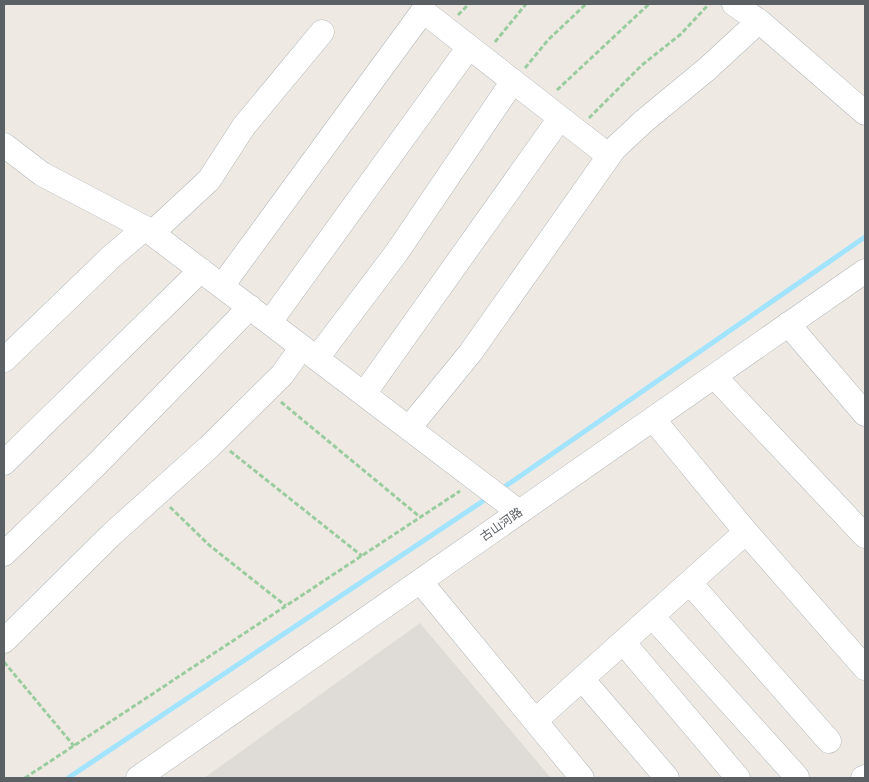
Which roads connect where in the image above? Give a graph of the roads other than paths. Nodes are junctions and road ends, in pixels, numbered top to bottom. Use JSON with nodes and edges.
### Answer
{"nodes":[{"id":1,"x":734,"y":4,"type":"edge"},
{"id":2,"x":759,"y":21,"type":"junction"},
{"id":3,"x":322,"y":32,"type":"dead end"},
{"id":4,"x":476,"y":52,"type":"junction"},
{"id":5,"x":513,"y":82,"type":"junction"},
{"id":6,"x":865,"y":113,"type":"edge"},
{"id":7,"x":560,"y":118,"type":"junction"},
{"id":8,"x":4,"y":145,"type":"edge"},
{"id":9,"x":609,"y":156,"type":"junction"},
{"id":10,"x":149,"y":231,"type":"junction"},
{"id":11,"x":201,"y":270,"type":"junction"},
{"id":12,"x":865,"y":271,"type":"edge"},
{"id":13,"x":222,"y":286,"type":"junction"},
{"id":14,"x":250,"y":307,"type":"junction"},
{"id":15,"x":270,"y":322,"type":"junction"},
{"id":16,"x":788,"y":324,"type":"junction"},
{"id":17,"x":309,"y":352,"type":"junction"},
{"id":18,"x":4,"y":360,"type":"edge"},
{"id":19,"x":715,"y":377,"type":"junction"},
{"id":20,"x":364,"y":394,"type":"junction"},
{"id":21,"x":861,"y":401,"type":"edge"},
{"id":22,"x":652,"y":419,"type":"junction"},
{"id":23,"x":409,"y":428,"type":"junction"},
{"id":24,"x":4,"y":463,"type":"edge"},
{"id":25,"x":520,"y":512,"type":"junction"},
{"id":26,"x":746,"y":532,"type":"junction"},
{"id":27,"x":865,"y":536,"type":"edge"},
{"id":28,"x":4,"y":554,"type":"edge"},
{"id":29,"x":420,"y":581,"type":"junction"},
{"id":30,"x":690,"y":583,"type":"junction"},
{"id":31,"x":652,"y":616,"type":"junction"},
{"id":32,"x":4,"y":641,"type":"edge"},
{"id":33,"x":623,"y":642,"type":"junction"},
{"id":34,"x":865,"y":668,"type":"edge"},
{"id":35,"x":582,"y":679,"type":"junction"},
{"id":36,"x":536,"y":720,"type":"junction"},
{"id":37,"x":829,"y":741,"type":"dead end"},
{"id":38,"x":797,"y":777,"type":"edge"},
{"id":39,"x":138,"y":778,"type":"edge"},
{"id":40,"x":582,"y":778,"type":"edge"},
{"id":41,"x":667,"y":778,"type":"edge"},
{"id":42,"x":738,"y":778,"type":"edge"}],
"edges":[{"from":1,"to":2,"type":"street"},
{"from":2,"to":6,"type":"street"},
{"from":2,"to":9,"type":"street"},
{"from":3,"to":10,"type":"street"},
{"from":4,"to":5,"type":"street"},
{"from":4,"to":13,"type":"street"},
{"from":4,"to":15,"type":"street"},
{"from":5,"to":7,"type":"street"},
{"from":5,"to":17,"type":"street"},
{"from":7,"to":9,"type":"street"},
{"from":7,"to":20,"type":"street"},
{"from":8,"to":10,"type":"street"},
{"from":9,"to":23,"type":"street"},
{"from":10,"to":11,"type":"street"},
{"from":10,"to":18,"type":"street"},
{"from":11,"to":13,"type":"street"},
{"from":11,"to":24,"type":"street"},
{"from":12,"to":16,"type":"street","name":"古山河路"},
{"from":13,"to":14,"type":"street"},
{"from":14,"to":15,"type":"street"},
{"from":14,"to":28,"type":"street"},
{"from":15,"to":17,"type":"street"},
{"from":16,"to":19,"type":"street","name":"古山河路"},
{"from":16,"to":21,"type":"street"},
{"from":17,"to":20,"type":"street"},
{"from":17,"to":32,"type":"street"},
{"from":19,"to":22,"type":"street","name":"古山河路"},
{"from":19,"to":27,"type":"street"},
{"from":20,"to":23,"type":"street"},
{"from":22,"to":25,"type":"street","name":"古山河路"},
{"from":22,"to":26,"type":"street"},
{"from":23,"to":25,"type":"street"},
{"from":25,"to":29,"type":"street","name":"古山河路"},
{"from":26,"to":30,"type":"street"},
{"from":26,"to":34,"type":"street"},
{"from":29,"to":36,"type":"street"},
{"from":29,"to":39,"type":"street","name":"古山河路"},
{"from":30,"to":31,"type":"street"},
{"from":30,"to":37,"type":"street"},
{"from":31,"to":33,"type":"street"},
{"from":31,"to":38,"type":"street"},
{"from":33,"to":35,"type":"street"},
{"from":33,"to":42,"type":"street"},
{"from":35,"to":36,"type":"street"},
{"from":35,"to":41,"type":"street"},
{"from":36,"to":40,"type":"street"}]}
